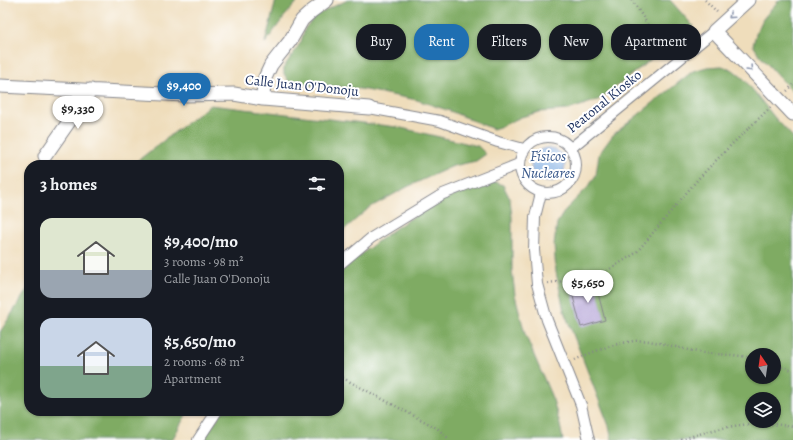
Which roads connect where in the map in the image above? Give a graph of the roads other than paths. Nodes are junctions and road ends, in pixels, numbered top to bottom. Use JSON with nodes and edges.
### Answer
{"nodes":[{"id":1,"x":328,"y":0,"type":"edge"},
{"id":2,"x":748,"y":0,"type":"edge"},
{"id":3,"x":714,"y":31,"type":"junction"},
{"id":4,"x":0,"y":86,"type":"edge"},
{"id":5,"x":91,"y":90,"type":"junction"},
{"id":6,"x":263,"y":99,"type":"junction"},
{"id":7,"x":368,"y":108,"type":"joint"},
{"id":8,"x":793,"y":114,"type":"edge"},
{"id":9,"x":571,"y":148,"type":"junction"},
{"id":10,"x":524,"y":149,"type":"junction"},
{"id":11,"x":45,"y":156,"type":"dead end"},
{"id":12,"x":519,"y":164,"type":"junction"},
{"id":13,"x":541,"y":193,"type":"junction"},
{"id":14,"x":344,"y":261,"type":"edge"},
{"id":15,"x":215,"y":416,"type":"edge"},
{"id":16,"x":198,"y":440,"type":"edge"},
{"id":17,"x":589,"y":440,"type":"edge"}],
"edges":[{"from":1,"to":6,"type":"street"},
{"from":2,"to":3,"type":"street","name":"Peatonal Kiosko","one_way":true},
{"from":3,"to":8,"type":"street","one_way":true},
{"from":3,"to":9,"type":"street","name":"Peatonal Kiosko"},
{"from":4,"to":5,"type":"street","name":"Calle Juan O'Donoju"},
{"from":5,"to":6,"type":"street","name":"Calle Juan O'Donoju"},
{"from":5,"to":11,"type":"street"},
{"from":6,"to":7,"type":"street","name":"Calle Juan O'Donoju"},
{"from":7,"to":10,"type":"street","name":"Calle Juan O'Donoju"},
{"from":9,"to":10,"type":"street"},
{"from":9,"to":13,"type":"street"},
{"from":10,"to":12,"type":"street"},
{"from":12,"to":13,"type":"street"},
{"from":12,"to":14,"type":"street"},
{"from":13,"to":17,"type":"street"},
{"from":15,"to":16,"type":"street"}]}
